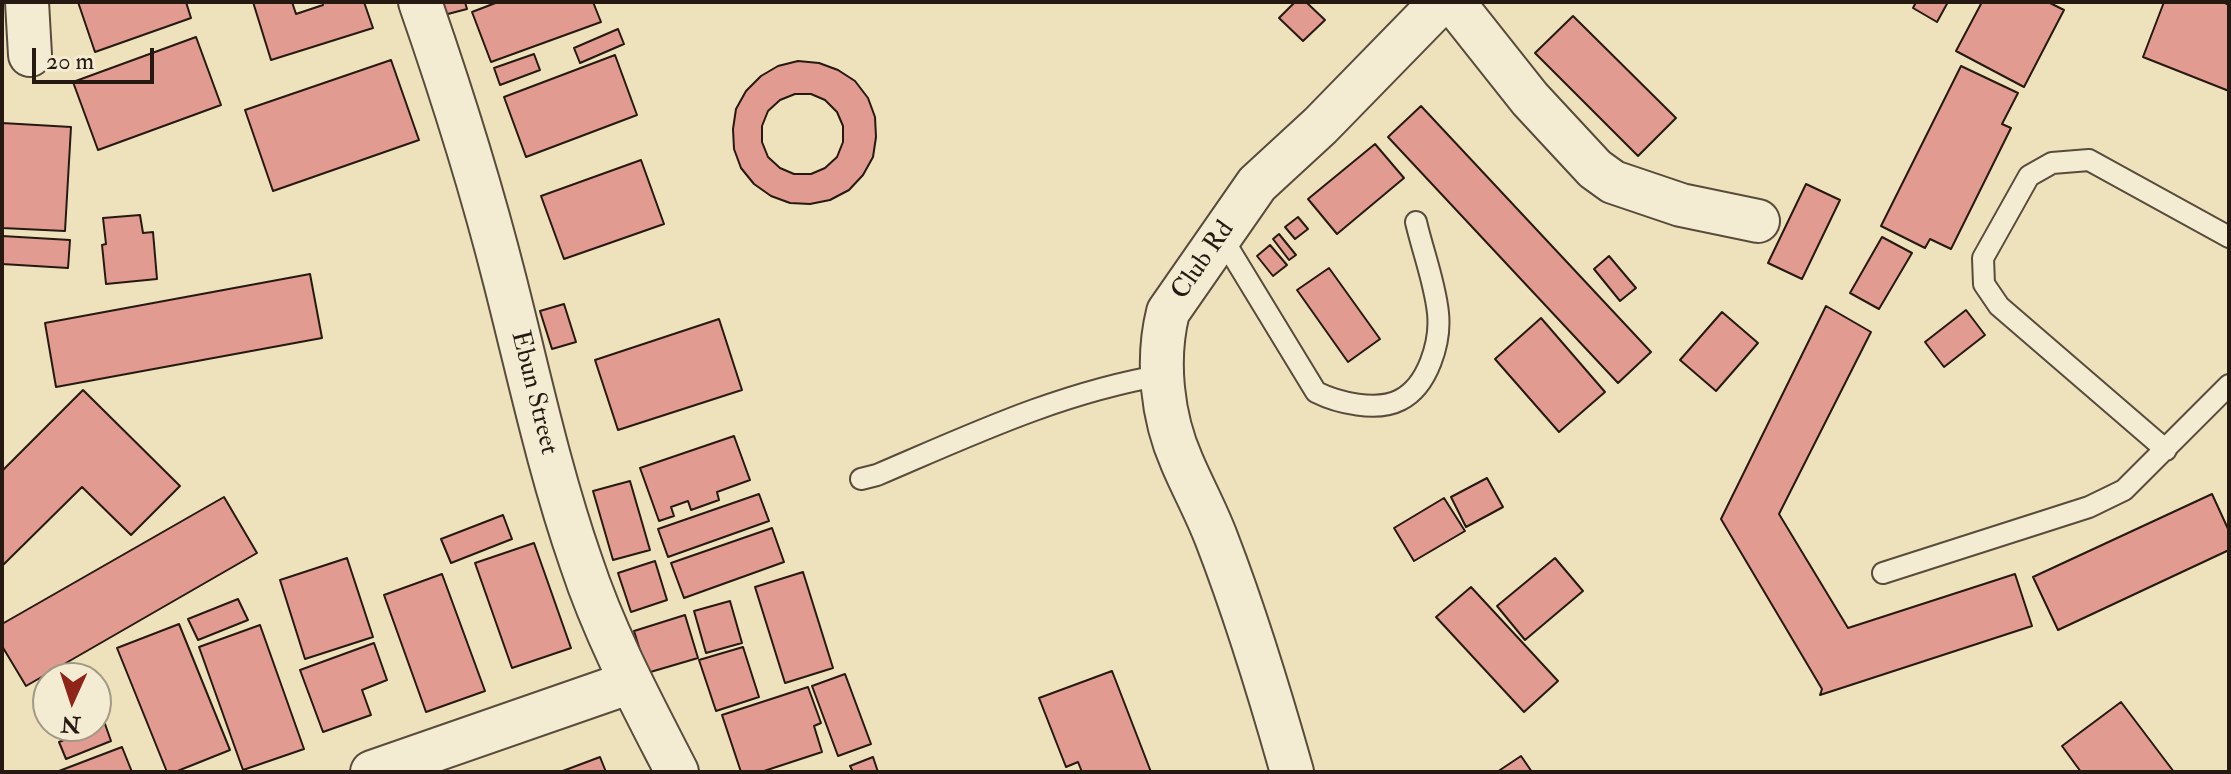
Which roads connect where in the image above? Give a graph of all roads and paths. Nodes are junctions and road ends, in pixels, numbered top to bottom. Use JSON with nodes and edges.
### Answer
{"nodes":[{"id":1,"x":27,"y":2,"type":"edge"},
{"id":2,"x":420,"y":2,"type":"edge"},
{"id":3,"x":1441,"y":2,"type":"edge"},
{"id":4,"x":1453,"y":2,"type":"edge"},
{"id":5,"x":30,"y":55,"type":"dead end"},
{"id":6,"x":1758,"y":221,"type":"dead end"},
{"id":7,"x":1416,"y":222,"type":"dead end"},
{"id":8,"x":1221,"y":236,"type":"junction"},
{"id":9,"x":2229,"y":237,"type":"edge"},
{"id":10,"x":1163,"y":375,"type":"junction"},
{"id":11,"x":2229,"y":385,"type":"edge"},
{"id":12,"x":2166,"y":450,"type":"junction"},
{"id":13,"x":861,"y":479,"type":"dead end"},
{"id":14,"x":1883,"y":573,"type":"dead end"},
{"id":15,"x":631,"y":682,"type":"junction"},
{"id":16,"x":372,"y":772,"type":"edge"},
{"id":17,"x":677,"y":772,"type":"edge"},
{"id":18,"x":1292,"y":772,"type":"edge"}],
"edges":[{"from":1,"to":5,"type":"street"},
{"from":2,"to":15,"type":"street","name":"Ebun Street"},
{"from":3,"to":8,"type":"street","name":"Club Rd"},
{"from":4,"to":6,"type":"street"},
{"from":7,"to":8,"type":"lane"},
{"from":8,"to":10,"type":"street","name":"Club Rd"},
{"from":9,"to":12,"type":"lane"},
{"from":10,"to":13,"type":"lane"},
{"from":10,"to":18,"type":"street","name":"Club Rd"},
{"from":11,"to":12,"type":"lane"},
{"from":12,"to":14,"type":"lane"},
{"from":15,"to":16,"type":"street"},
{"from":15,"to":17,"type":"street","name":"Ebun Street"}]}
